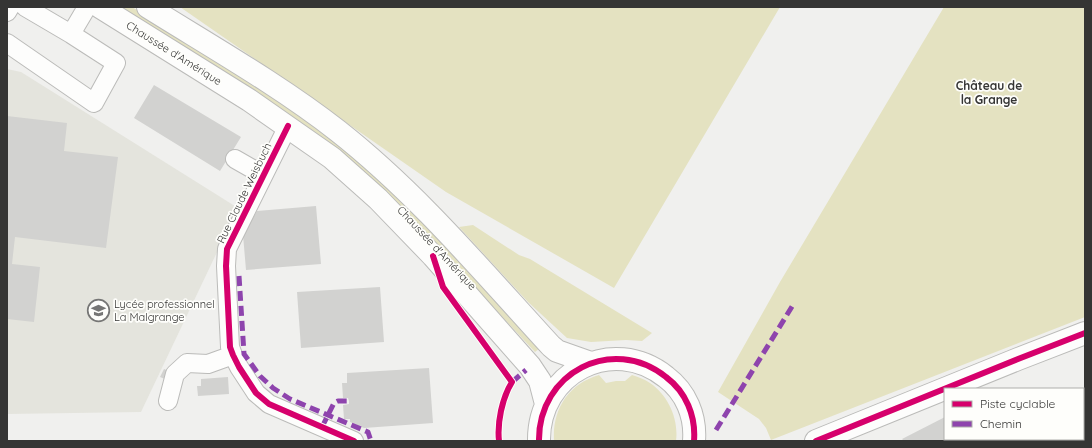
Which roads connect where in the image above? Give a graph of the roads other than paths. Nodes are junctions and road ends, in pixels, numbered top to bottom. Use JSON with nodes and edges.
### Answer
{"nodes":[{"id":1,"x":10,"y":7,"type":"edge"},
{"id":2,"x":25,"y":7,"type":"edge"},
{"id":3,"x":87,"y":7,"type":"edge"},
{"id":4,"x":100,"y":7,"type":"edge"},
{"id":5,"x":148,"y":7,"type":"edge"},
{"id":6,"x":7,"y":12,"type":"edge"},
{"id":7,"x":71,"y":34,"type":"junction"},
{"id":8,"x":7,"y":43,"type":"edge"},
{"id":9,"x":288,"y":126,"type":"junction"},
{"id":10,"x":235,"y":159,"type":"dead end"},
{"id":11,"x":263,"y":175,"type":"junction"},
{"id":12,"x":1085,"y":334,"type":"edge"},
{"id":13,"x":233,"y":355,"type":"junction"},
{"id":14,"x":591,"y":363,"type":"junction"},
{"id":15,"x":947,"y":388,"type":"edge"},
{"id":16,"x":944,"y":389,"type":"edge"},
{"id":17,"x":168,"y":402,"type":"dead end"},
{"id":18,"x":546,"y":404,"type":"junction"},
{"id":19,"x":701,"y":437,"type":"edge"},
{"id":20,"x":354,"y":441,"type":"edge"},
{"id":21,"x":539,"y":441,"type":"edge"},
{"id":22,"x":816,"y":441,"type":"edge"}],
"edges":[{"from":1,"to":6,"type":"street"},
{"from":2,"to":7,"type":"street"},
{"from":3,"to":7,"type":"street"},
{"from":4,"to":9,"type":"main road","name":"Chaussée d'Amérique"},
{"from":5,"to":14,"type":"main road","name":"Chaussée d'Amérique"},
{"from":7,"to":8,"type":"street"},
{"from":9,"to":11,"type":"street","name":"Rue Claude Weisbuch"},
{"from":9,"to":18,"type":"main road","name":"Chaussée d'Amérique"},
{"from":10,"to":11,"type":"street"},
{"from":11,"to":13,"type":"street","name":"Rue Claude Weisbuch"},
{"from":12,"to":15,"type":"main road"},
{"from":13,"to":17,"type":"street"},
{"from":13,"to":20,"type":"street","name":"Rue Claude Weisbuch"},
{"from":14,"to":18,"type":"main road"},
{"from":14,"to":19,"type":"main road"},
{"from":16,"to":22,"type":"main road"},
{"from":18,"to":21,"type":"main road"}]}
